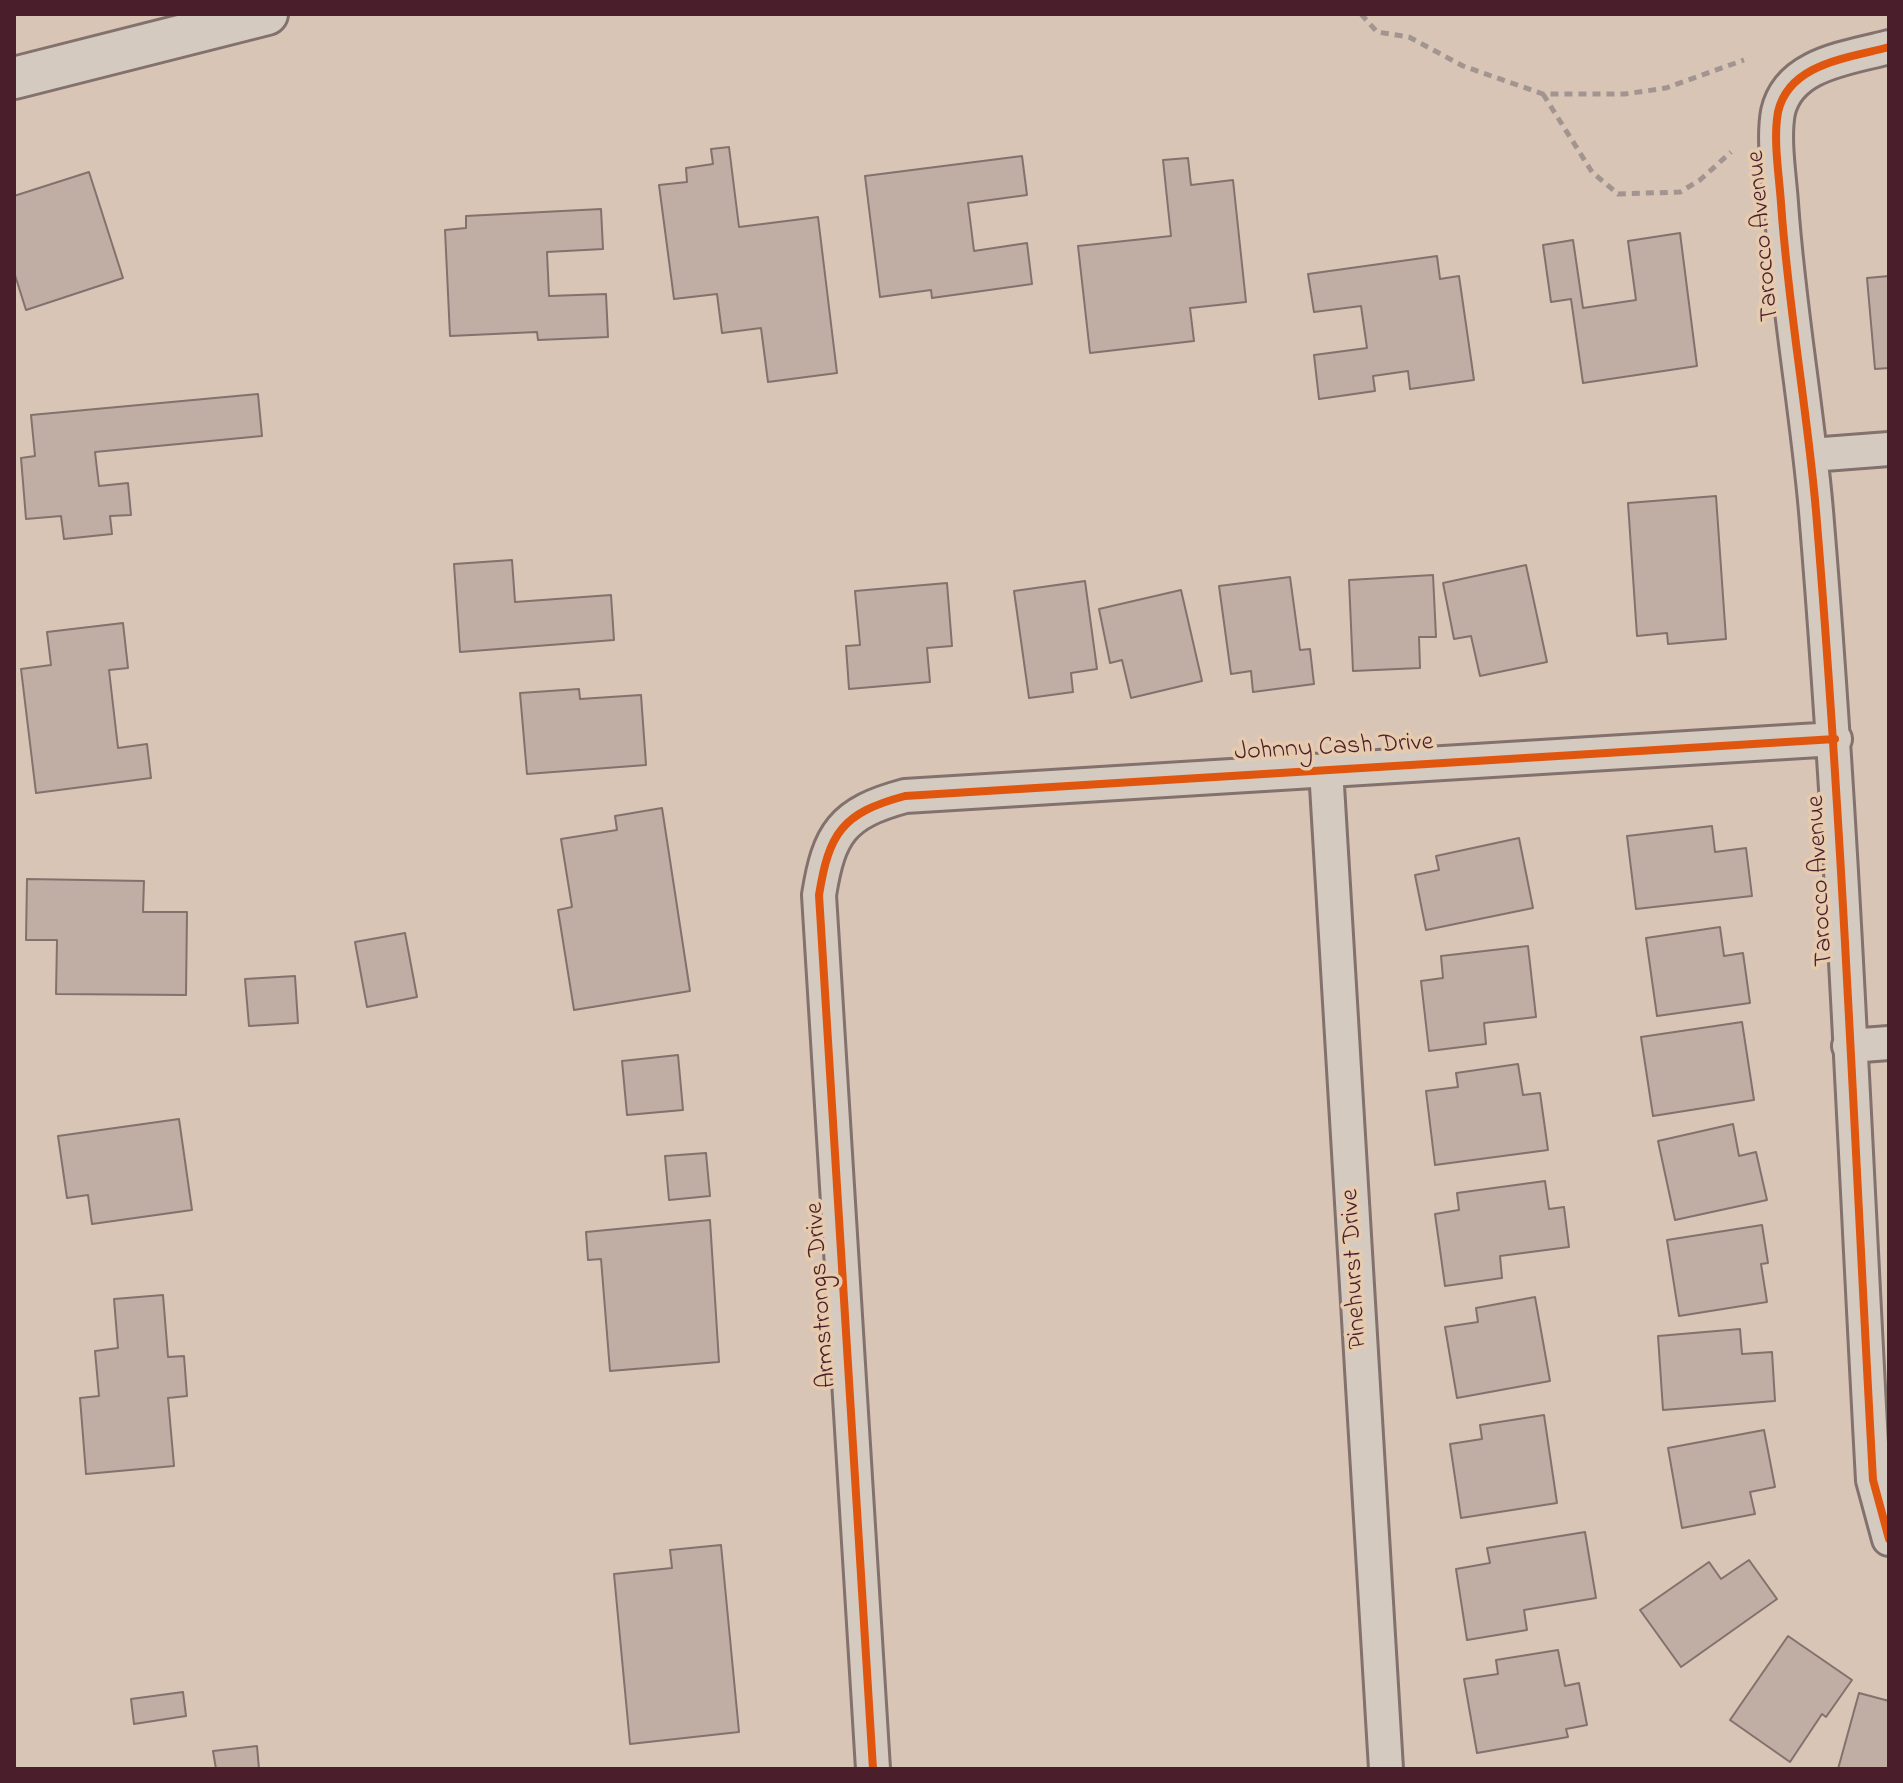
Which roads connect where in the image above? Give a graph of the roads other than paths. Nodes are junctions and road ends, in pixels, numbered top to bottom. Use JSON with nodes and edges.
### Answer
{"nodes":[{"id":1,"x":267,"y":14,"type":"edge"},
{"id":2,"x":1889,"y":47,"type":"edge"},
{"id":3,"x":14,"y":78,"type":"edge"},
{"id":4,"x":1889,"y":449,"type":"edge"},
{"id":5,"x":1811,"y":455,"type":"junction"},
{"id":6,"x":1835,"y":739,"type":"junction"},
{"id":7,"x":1326,"y":769,"type":"junction"},
{"id":8,"x":844,"y":825,"type":"joint"},
{"id":9,"x":1889,"y":1043,"type":"edge"},
{"id":10,"x":1849,"y":1046,"type":"junction"},
{"id":11,"x":1889,"y":1539,"type":"edge"},
{"id":12,"x":873,"y":1769,"type":"edge"},
{"id":13,"x":1386,"y":1769,"type":"edge"}],
"edges":[{"from":1,"to":3,"type":"street"},
{"from":2,"to":5,"type":"street","name":"Tarocco Avenue"},
{"from":4,"to":5,"type":"street"},
{"from":5,"to":6,"type":"street","name":"Tarocco Avenue"},
{"from":6,"to":7,"type":"street","name":"Johnny Cash Drive"},
{"from":6,"to":10,"type":"street","name":"Tarocco Avenue"},
{"from":7,"to":8,"type":"street","name":"Johnny Cash Drive"},
{"from":7,"to":13,"type":"street","name":"Pinehurst Drive"},
{"from":8,"to":12,"type":"street","name":"Armstrongs Drive"},
{"from":9,"to":10,"type":"street"},
{"from":10,"to":11,"type":"street","name":"Tarocco Avenue"}]}
